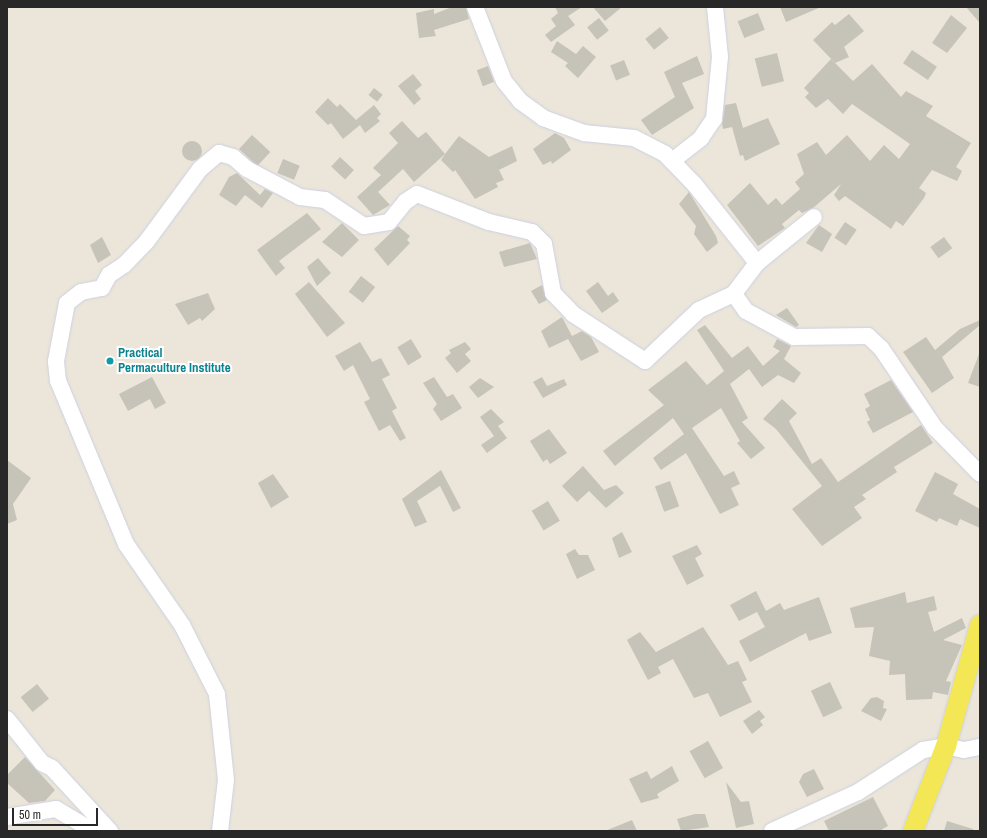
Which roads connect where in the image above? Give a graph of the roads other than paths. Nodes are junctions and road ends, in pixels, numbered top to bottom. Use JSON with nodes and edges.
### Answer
{"nodes":[{"id":1,"x":475,"y":7,"type":"edge"},
{"id":2,"x":715,"y":7,"type":"edge"},
{"id":3,"x":672,"y":161,"type":"junction"},
{"id":4,"x":814,"y":217,"type":"dead end"},
{"id":5,"x":757,"y":263,"type":"junction"},
{"id":6,"x":734,"y":294,"type":"junction"},
{"id":7,"x":980,"y":474,"type":"edge"},
{"id":8,"x":980,"y":625,"type":"edge"},
{"id":9,"x":7,"y":719,"type":"edge"},
{"id":10,"x":946,"y":746,"type":"junction"},
{"id":11,"x":980,"y":746,"type":"edge"},
{"id":12,"x":7,"y":818,"type":"edge"},
{"id":13,"x":93,"y":831,"type":"edge"},
{"id":14,"x":110,"y":831,"type":"edge"},
{"id":15,"x":220,"y":831,"type":"edge"},
{"id":16,"x":772,"y":831,"type":"edge"},
{"id":17,"x":913,"y":831,"type":"edge"}],
"edges":[{"from":1,"to":3,"type":"street"},
{"from":2,"to":3,"type":"street"},
{"from":3,"to":5,"type":"street"},
{"from":4,"to":5,"type":"street"},
{"from":5,"to":6,"type":"street"},
{"from":6,"to":7,"type":"street"},
{"from":6,"to":15,"type":"street"},
{"from":8,"to":10,"type":"main road"},
{"from":9,"to":14,"type":"street"},
{"from":10,"to":11,"type":"street"},
{"from":10,"to":16,"type":"street"},
{"from":10,"to":17,"type":"main road"},
{"from":12,"to":13,"type":"street"}]}
